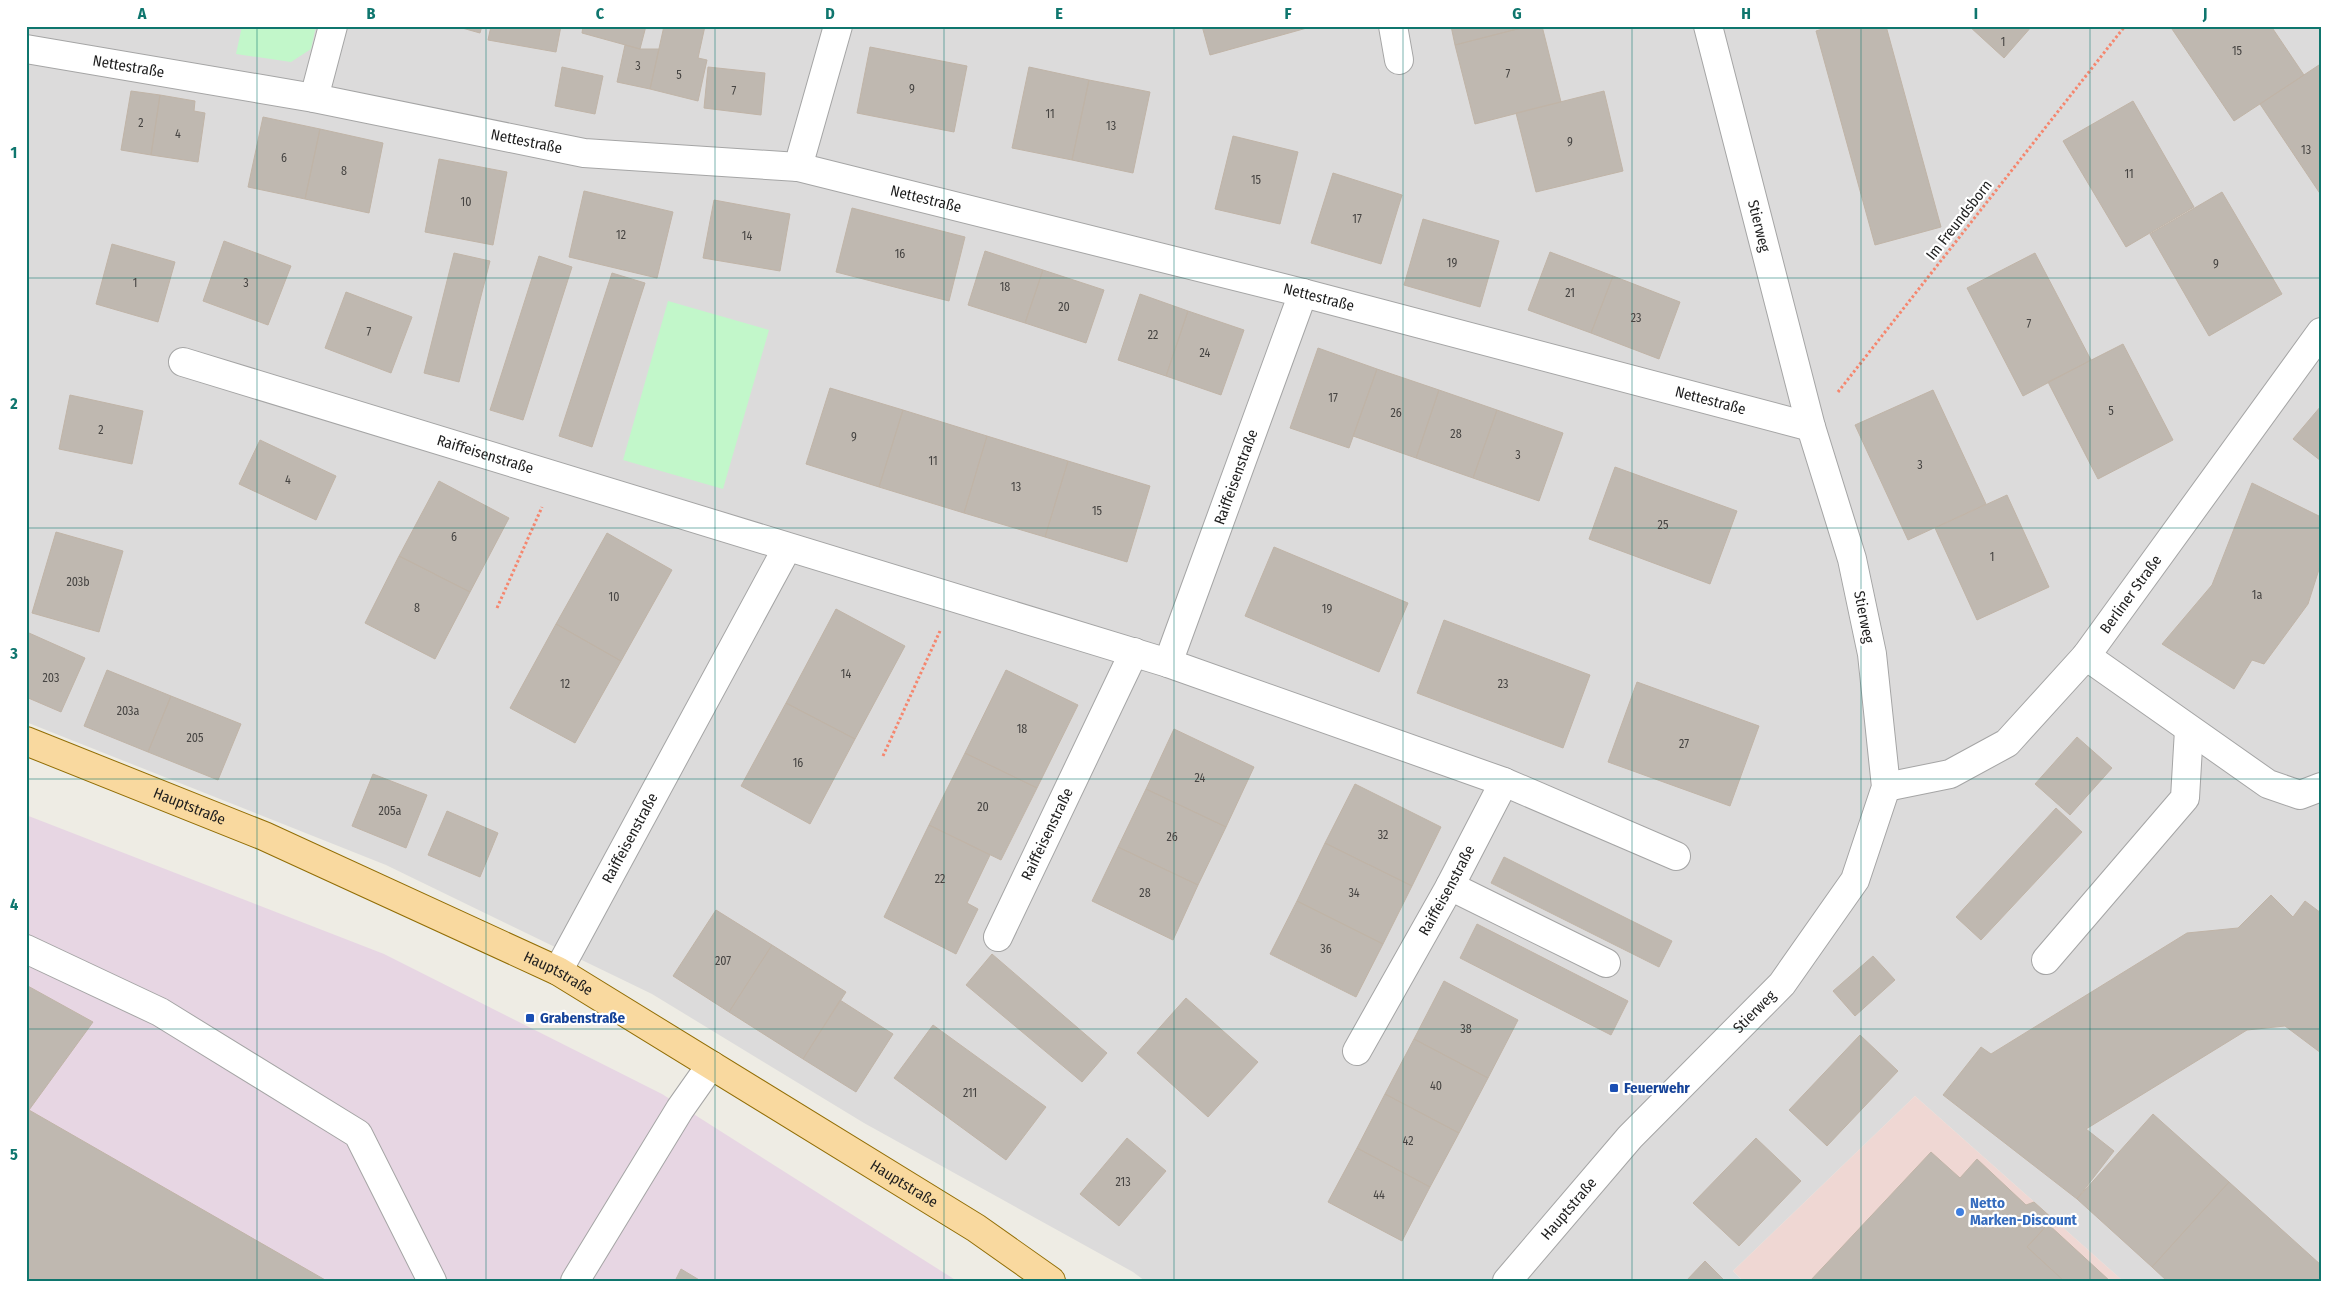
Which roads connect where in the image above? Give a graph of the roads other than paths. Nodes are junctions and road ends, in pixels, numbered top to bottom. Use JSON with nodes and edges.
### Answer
{"nodes":[{"id":1,"x":333,"y":26,"type":"edge"},
{"id":2,"x":838,"y":26,"type":"edge"},
{"id":3,"x":1393,"y":26,"type":"edge"},
{"id":4,"x":1708,"y":26,"type":"edge"},
{"id":5,"x":26,"y":49,"type":"edge"},
{"id":6,"x":1399,"y":60,"type":"dead end"},
{"id":7,"x":314,"y":98,"type":"junction"},
{"id":8,"x":798,"y":167,"type":"junction"},
{"id":9,"x":1303,"y":293,"type":"junction"},
{"id":10,"x":2321,"y":332,"type":"edge"},
{"id":11,"x":183,"y":362,"type":"dead end"},
{"id":12,"x":1811,"y":427,"type":"junction"},
{"id":13,"x":787,"y":548,"type":"junction"},
{"id":14,"x":1134,"y":652,"type":"junction"},
{"id":15,"x":2086,"y":656,"type":"junction"},
{"id":16,"x":1168,"y":663,"type":"junction"},
{"id":17,"x":2189,"y":730,"type":"junction"},
{"id":18,"x":26,"y":741,"type":"edge"},
{"id":19,"x":1504,"y":782,"type":"junction"},
{"id":20,"x":1886,"y":787,"type":"junction"},
{"id":21,"x":2321,"y":787,"type":"edge"},
{"id":22,"x":1676,"y":856,"type":"dead end"},
{"id":23,"x":1450,"y":886,"type":"junction"},
{"id":24,"x":998,"y":937,"type":"dead end"},
{"id":25,"x":26,"y":949,"type":"edge"},
{"id":26,"x":2046,"y":960,"type":"dead end"},
{"id":27,"x":1606,"y":963,"type":"dead end"},
{"id":28,"x":558,"y":971,"type":"junction"},
{"id":29,"x":1357,"y":1051,"type":"dead end"},
{"id":30,"x":711,"y":1065,"type":"junction"},
{"id":31,"x":1630,"y":1137,"type":"joint"},
{"id":32,"x":432,"y":1281,"type":"edge"},
{"id":33,"x":575,"y":1281,"type":"edge"},
{"id":34,"x":1051,"y":1281,"type":"edge"},
{"id":35,"x":1507,"y":1281,"type":"edge"}],
"edges":[{"from":1,"to":7,"type":"street"},
{"from":2,"to":8,"type":"street"},
{"from":3,"to":6,"type":"street"},
{"from":4,"to":12,"type":"street","name":"Stierweg"},
{"from":5,"to":7,"type":"street","name":"Nettestraße"},
{"from":7,"to":8,"type":"street","name":"Nettestraße"},
{"from":8,"to":9,"type":"street","name":"Nettestraße"},
{"from":9,"to":12,"type":"street","name":"Nettestraße"},
{"from":9,"to":16,"type":"street","name":"Raiffeisenstraße"},
{"from":10,"to":15,"type":"street","name":"Berliner Straße"},
{"from":11,"to":13,"type":"street","name":"Raiffeisenstraße"},
{"from":12,"to":20,"type":"street","name":"Stierweg"},
{"from":13,"to":14,"type":"street","name":"Raiffeisenstraße"},
{"from":13,"to":28,"type":"street","name":"Raiffeisenstraße"},
{"from":14,"to":16,"type":"street","name":"Raiffeisenstraße"},
{"from":14,"to":24,"type":"street","name":"Raiffeisenstraße"},
{"from":15,"to":17,"type":"street"},
{"from":15,"to":20,"type":"street","name":"Berliner Straße"},
{"from":16,"to":19,"type":"street","name":"Raiffeisenstraße"},
{"from":17,"to":21,"type":"street"},
{"from":17,"to":26,"type":"street"},
{"from":18,"to":28,"type":"main road","name":"Hauptstraße"},
{"from":19,"to":22,"type":"street","name":"Raiffeisenstraße"},
{"from":19,"to":23,"type":"street","name":"Raiffeisenstraße"},
{"from":20,"to":31,"type":"street","name":"Stierweg"},
{"from":23,"to":27,"type":"street"},
{"from":23,"to":29,"type":"street","name":"Raiffeisenstraße"},
{"from":25,"to":32,"type":"street"},
{"from":28,"to":30,"type":"main road","name":"Hauptstraße"},
{"from":30,"to":33,"type":"street"},
{"from":30,"to":34,"type":"main road","name":"Hauptstraße"},
{"from":31,"to":35,"type":"street","name":"Hauptstraße"}]}
